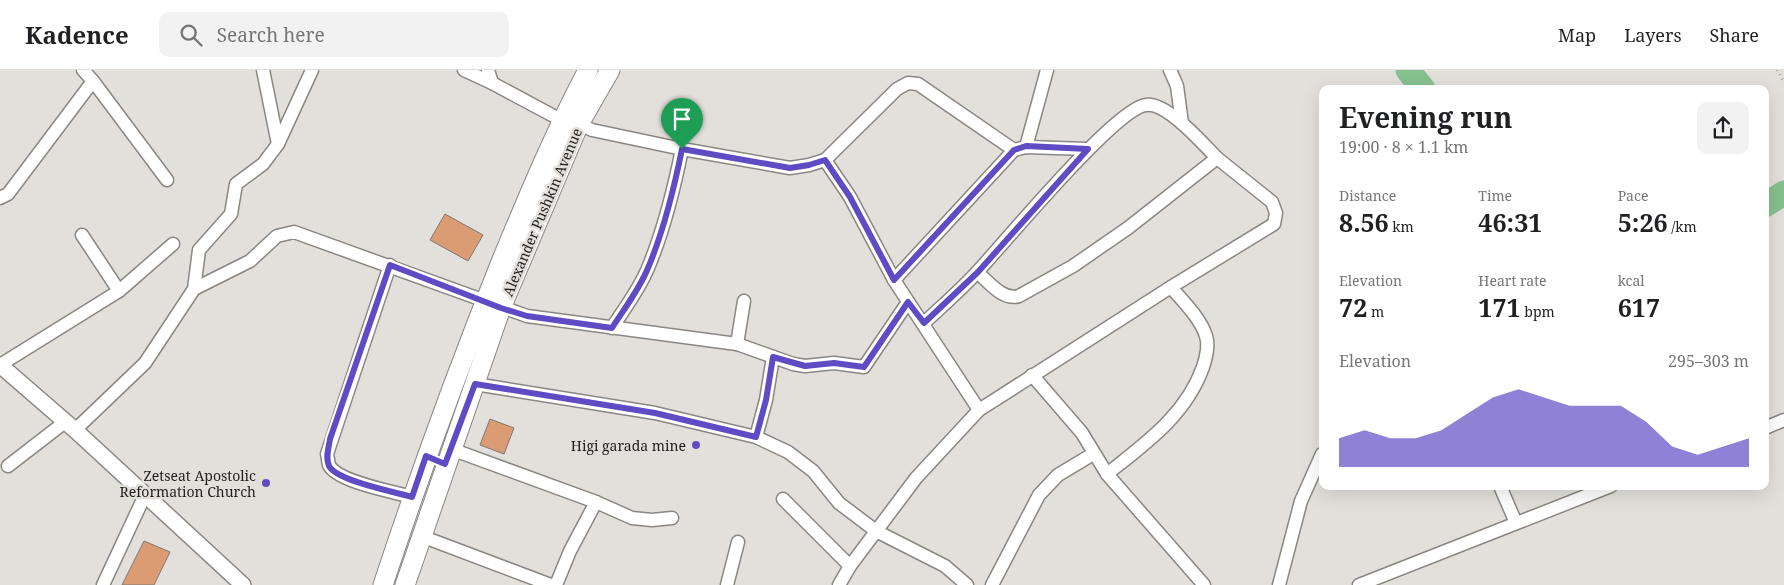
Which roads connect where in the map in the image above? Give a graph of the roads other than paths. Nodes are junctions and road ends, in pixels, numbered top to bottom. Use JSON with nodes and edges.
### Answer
{"nodes":[{"id":1,"x":83,"y":70,"type":"edge"},
{"id":2,"x":263,"y":70,"type":"edge"},
{"id":3,"x":312,"y":70,"type":"edge"},
{"id":4,"x":464,"y":70,"type":"edge"},
{"id":5,"x":488,"y":70,"type":"edge"},
{"id":6,"x":588,"y":70,"type":"edge"},
{"id":7,"x":610,"y":70,"type":"edge"},
{"id":8,"x":1047,"y":70,"type":"edge"},
{"id":9,"x":1170,"y":70,"type":"edge"},
{"id":10,"x":92,"y":81,"type":"junction"},
{"id":11,"x":492,"y":82,"type":"junction"},
{"id":12,"x":570,"y":122,"type":"junction"},
{"id":13,"x":1182,"y":124,"type":"junction"},
{"id":14,"x":278,"y":144,"type":"junction"},
{"id":15,"x":1020,"y":148,"type":"junction"},
{"id":16,"x":682,"y":149,"type":"junction"},
{"id":17,"x":1088,"y":149,"type":"junction"},
{"id":18,"x":1217,"y":158,"type":"junction"},
{"id":19,"x":825,"y":160,"type":"junction"},
{"id":20,"x":167,"y":180,"type":"dead end"},
{"id":21,"x":0,"y":198,"type":"edge"},
{"id":22,"x":82,"y":235,"type":"dead end"},
{"id":23,"x":173,"y":244,"type":"dead end"},
{"id":24,"x":390,"y":265,"type":"junction"},
{"id":25,"x":978,"y":272,"type":"junction"},
{"id":26,"x":894,"y":280,"type":"junction"},
{"id":27,"x":1171,"y":286,"type":"junction"},
{"id":28,"x":194,"y":289,"type":"junction"},
{"id":29,"x":119,"y":291,"type":"junction"},
{"id":30,"x":744,"y":301,"type":"dead end"},
{"id":31,"x":908,"y":302,"type":"junction"},
{"id":32,"x":493,"y":304,"type":"junction"},
{"id":33,"x":924,"y":323,"type":"junction"},
{"id":34,"x":612,"y":328,"type":"junction"},
{"id":35,"x":737,"y":344,"type":"junction"},
{"id":36,"x":773,"y":357,"type":"junction"},
{"id":37,"x":0,"y":365,"type":"edge"},
{"id":38,"x":1032,"y":375,"type":"junction"},
{"id":39,"x":475,"y":384,"type":"junction"},
{"id":40,"x":979,"y":410,"type":"junction"},
{"id":41,"x":1784,"y":420,"type":"edge"},
{"id":42,"x":70,"y":426,"type":"junction"},
{"id":43,"x":1769,"y":426,"type":"edge"},
{"id":44,"x":756,"y":437,"type":"junction"},
{"id":45,"x":1093,"y":454,"type":"junction"},
{"id":46,"x":426,"y":456,"type":"junction"},
{"id":47,"x":448,"y":457,"type":"junction"},
{"id":48,"x":8,"y":466,"type":"dead end"},
{"id":49,"x":1317,"y":471,"type":"edge"},
{"id":50,"x":1107,"y":474,"type":"junction"},
{"id":51,"x":1502,"y":490,"type":"edge"},
{"id":52,"x":1601,"y":490,"type":"edge"},
{"id":53,"x":145,"y":495,"type":"junction"},
{"id":54,"x":412,"y":497,"type":"junction"},
{"id":55,"x":783,"y":499,"type":"dead end"},
{"id":56,"x":596,"y":502,"type":"junction"},
{"id":57,"x":672,"y":518,"type":"dead end"},
{"id":58,"x":1516,"y":523,"type":"junction"},
{"id":59,"x":876,"y":530,"type":"junction"},
{"id":60,"x":421,"y":536,"type":"junction"},
{"id":61,"x":738,"y":542,"type":"dead end"},
{"id":62,"x":850,"y":566,"type":"junction"},
{"id":63,"x":995,"y":584,"type":"edge"},
{"id":64,"x":103,"y":585,"type":"edge"},
{"id":65,"x":243,"y":585,"type":"edge"},
{"id":66,"x":383,"y":585,"type":"edge"},
{"id":67,"x":404,"y":585,"type":"edge"},
{"id":68,"x":551,"y":585,"type":"edge"},
{"id":69,"x":556,"y":585,"type":"edge"},
{"id":70,"x":727,"y":585,"type":"edge"},
{"id":71,"x":839,"y":585,"type":"edge"},
{"id":72,"x":967,"y":585,"type":"edge"},
{"id":73,"x":1204,"y":585,"type":"edge"},
{"id":74,"x":1279,"y":585,"type":"edge"},
{"id":75,"x":1359,"y":585,"type":"edge"}],
"edges":[{"from":1,"to":10,"type":"street"},
{"from":2,"to":14,"type":"street"},
{"from":3,"to":14,"type":"street"},
{"from":4,"to":11,"type":"street"},
{"from":5,"to":11,"type":"street"},
{"from":6,"to":12,"type":"main road","name":"Alexander Pushkin Avenue"},
{"from":7,"to":12,"type":"main road","name":"Alexander Pushkin Avenue"},
{"from":8,"to":15,"type":"street"},
{"from":9,"to":13,"type":"street"},
{"from":10,"to":20,"type":"street"},
{"from":10,"to":21,"type":"street"},
{"from":11,"to":12,"type":"street"},
{"from":12,"to":16,"type":"street"},
{"from":12,"to":32,"type":"main road","name":"Alexander Pushkin Avenue"},
{"from":13,"to":17,"type":"street"},
{"from":13,"to":18,"type":"street"},
{"from":14,"to":28,"type":"street"},
{"from":15,"to":17,"type":"street"},
{"from":15,"to":19,"type":"street"},
{"from":15,"to":26,"type":"street"},
{"from":16,"to":19,"type":"street"},
{"from":16,"to":34,"type":"street"},
{"from":17,"to":25,"type":"street"},
{"from":18,"to":25,"type":"street"},
{"from":18,"to":27,"type":"street"},
{"from":19,"to":26,"type":"street"},
{"from":22,"to":29,"type":"street"},
{"from":23,"to":29,"type":"street"},
{"from":24,"to":28,"type":"street"},
{"from":24,"to":32,"type":"street"},
{"from":24,"to":54,"type":"street"},
{"from":25,"to":33,"type":"street"},
{"from":26,"to":31,"type":"street"},
{"from":27,"to":38,"type":"street"},
{"from":27,"to":50,"type":"street"},
{"from":28,"to":42,"type":"street"},
{"from":29,"to":37,"type":"street"},
{"from":30,"to":35,"type":"street"},
{"from":31,"to":33,"type":"street"},
{"from":31,"to":36,"type":"street"},
{"from":32,"to":34,"type":"street"},
{"from":32,"to":39,"type":"main road","name":"Alexander Pushkin Avenue"},
{"from":32,"to":46,"type":"main road","name":"Alexander Pushkin Avenue"},
{"from":33,"to":40,"type":"street"},
{"from":34,"to":35,"type":"street"},
{"from":35,"to":36,"type":"street"},
{"from":36,"to":44,"type":"street"},
{"from":37,"to":42,"type":"street"},
{"from":38,"to":40,"type":"street"},
{"from":38,"to":45,"type":"street"},
{"from":39,"to":44,"type":"street"},
{"from":39,"to":47,"type":"main road","name":"Alexander Pushkin Avenue"},
{"from":40,"to":59,"type":"street"},
{"from":41,"to":43,"type":"street"},
{"from":42,"to":48,"type":"street"},
{"from":42,"to":53,"type":"street"},
{"from":44,"to":59,"type":"street"},
{"from":45,"to":50,"type":"street"},
{"from":45,"to":63,"type":"street"},
{"from":46,"to":47,"type":"main road"},
{"from":46,"to":54,"type":"main road","name":"Alexander Pushkin Avenue"},
{"from":47,"to":56,"type":"street"},
{"from":47,"to":60,"type":"main road","name":"Alexander Pushkin Avenue"},
{"from":49,"to":74,"type":"street"},
{"from":50,"to":73,"type":"street"},
{"from":51,"to":58,"type":"street"},
{"from":52,"to":58,"type":"street"},
{"from":53,"to":64,"type":"street"},
{"from":53,"to":65,"type":"street"},
{"from":54,"to":66,"type":"main road","name":"Alexander Pushkin Avenue"},
{"from":55,"to":62,"type":"street"},
{"from":56,"to":57,"type":"street"},
{"from":56,"to":69,"type":"street"},
{"from":58,"to":75,"type":"street"},
{"from":59,"to":62,"type":"street"},
{"from":59,"to":72,"type":"street"},
{"from":60,"to":67,"type":"main road","name":"Alexander Pushkin Avenue"},
{"from":60,"to":68,"type":"street"},
{"from":61,"to":70,"type":"street"},
{"from":62,"to":71,"type":"street"}]}
